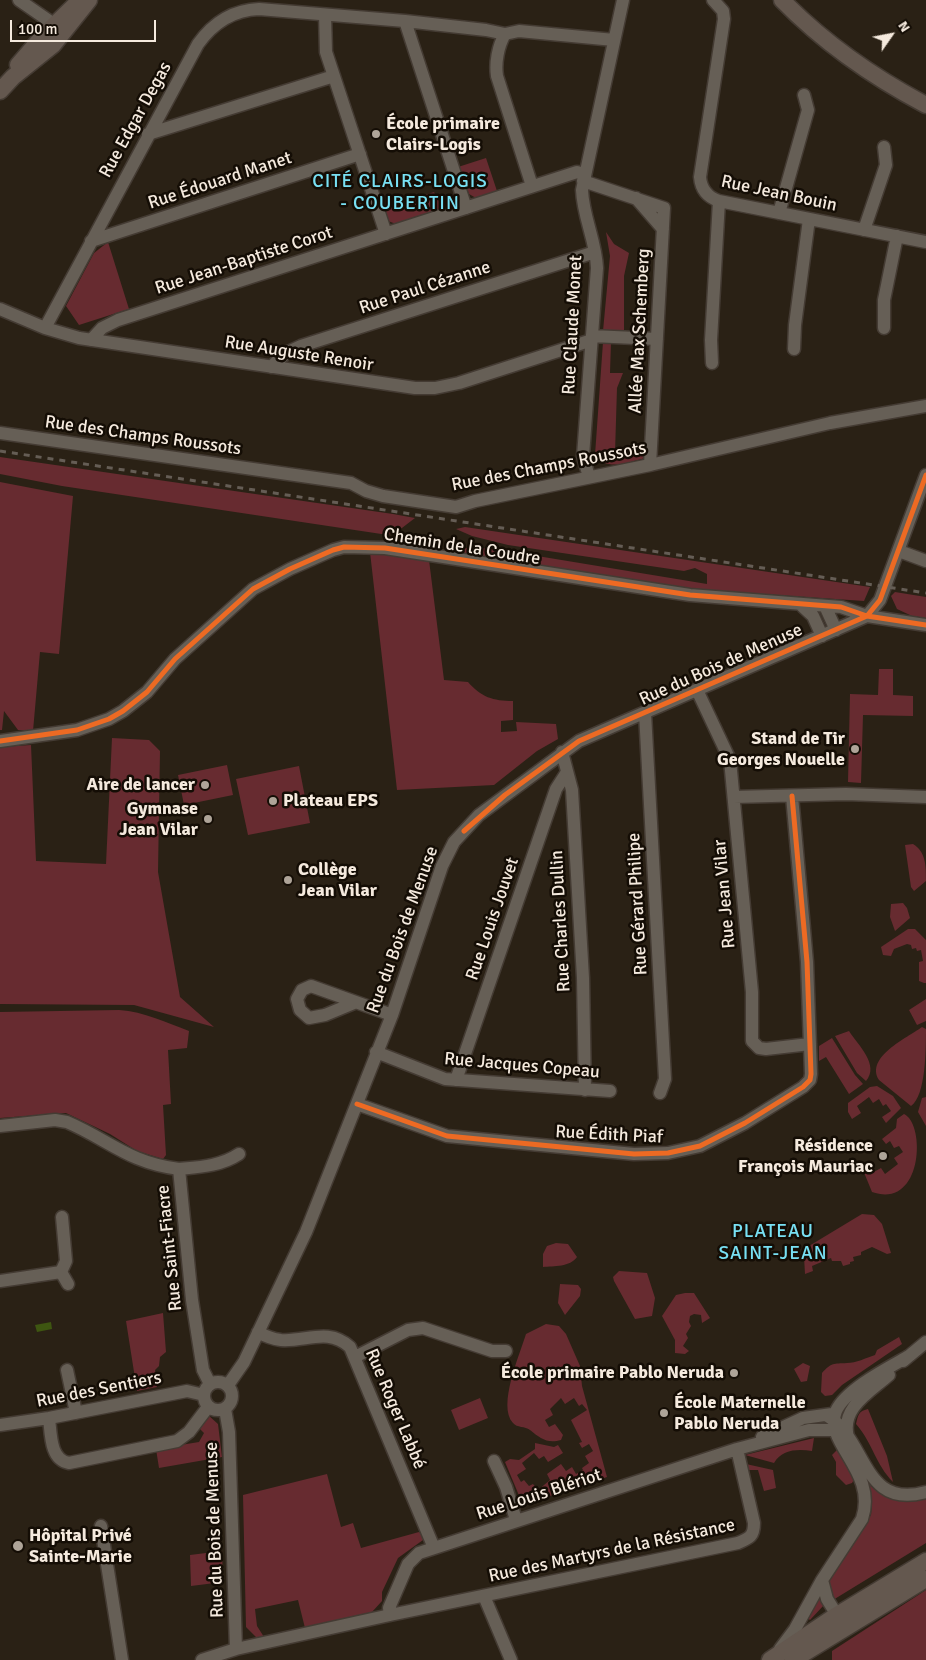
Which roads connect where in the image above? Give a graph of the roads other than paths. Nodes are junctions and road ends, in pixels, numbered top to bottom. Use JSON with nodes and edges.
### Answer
{"nodes":[{"id":1,"x":19,"y":0,"type":"edge"},
{"id":2,"x":80,"y":0,"type":"edge"},
{"id":3,"x":89,"y":0,"type":"edge"},
{"id":4,"x":623,"y":0,"type":"edge"},
{"id":5,"x":713,"y":0,"type":"edge"},
{"id":6,"x":782,"y":0,"type":"edge"},
{"id":7,"x":325,"y":15,"type":"junction"},
{"id":8,"x":405,"y":22,"type":"junction"},
{"id":9,"x":55,"y":25,"type":"junction"},
{"id":10,"x":505,"y":34,"type":"junction"},
{"id":11,"x":614,"y":40,"type":"junction"},
{"id":12,"x":334,"y":76,"type":"junction"},
{"id":13,"x":13,"y":77,"type":"junction"},
{"id":14,"x":0,"y":91,"type":"edge"},
{"id":15,"x":804,"y":95,"type":"dead end"},
{"id":16,"x":926,"y":106,"type":"edge"},
{"id":17,"x":148,"y":134,"type":"junction"},
{"id":18,"x":884,"y":147,"type":"dead end"},
{"id":19,"x":360,"y":154,"type":"junction"},
{"id":20,"x":584,"y":177,"type":"junction"},
{"id":21,"x":532,"y":186,"type":"junction"},
{"id":22,"x":718,"y":202,"type":"junction"},
{"id":23,"x":466,"y":208,"type":"junction"},
{"id":24,"x":779,"y":213,"type":"junction"},
{"id":25,"x":809,"y":219,"type":"junction"},
{"id":26,"x":864,"y":230,"type":"junction"},
{"id":27,"x":386,"y":234,"type":"junction"},
{"id":28,"x":897,"y":236,"type":"junction"},
{"id":29,"x":91,"y":241,"type":"junction"},
{"id":30,"x":926,"y":242,"type":"edge"},
{"id":31,"x":596,"y":252,"type":"junction"},
{"id":32,"x":0,"y":309,"type":"edge"},
{"id":33,"x":45,"y":328,"type":"junction"},
{"id":34,"x":884,"y":328,"type":"dead end"},
{"id":35,"x":592,"y":338,"type":"junction"},
{"id":36,"x":657,"y":339,"type":"junction"},
{"id":37,"x":91,"y":340,"type":"junction"},
{"id":38,"x":794,"y":349,"type":"dead end"},
{"id":39,"x":712,"y":363,"type":"dead end"},
{"id":40,"x":270,"y":367,"type":"junction"},
{"id":41,"x":926,"y":406,"type":"edge"},
{"id":42,"x":0,"y":433,"type":"edge"},
{"id":43,"x":650,"y":465,"type":"junction"},
{"id":44,"x":926,"y":475,"type":"edge"},
{"id":45,"x":589,"y":477,"type":"junction"},
{"id":46,"x":898,"y":551,"type":"junction"},
{"id":47,"x":926,"y":561,"type":"edge"},
{"id":48,"x":800,"y":605,"type":"junction"},
{"id":49,"x":825,"y":606,"type":"junction"},
{"id":50,"x":867,"y":616,"type":"junction"},
{"id":51,"x":926,"y":625,"type":"edge"},
{"id":52,"x":836,"y":630,"type":"junction"},
{"id":53,"x":822,"y":636,"type":"junction"},
{"id":54,"x":697,"y":690,"type":"junction"},
{"id":55,"x":645,"y":713,"type":"junction"},
{"id":56,"x":0,"y":741,"type":"edge"},
{"id":57,"x":562,"y":752,"type":"junction"},
{"id":58,"x":566,"y":772,"type":"junction"},
{"id":59,"x":792,"y":796,"type":"junction"},
{"id":60,"x":734,"y":797,"type":"junction"},
{"id":61,"x":926,"y":797,"type":"edge"},
{"id":62,"x":354,"y":1003,"type":"dead end"},
{"id":63,"x":392,"y":1015,"type":"junction"},
{"id":64,"x":810,"y":1044,"type":"junction"},
{"id":65,"x":376,"y":1052,"type":"junction"},
{"id":66,"x":456,"y":1080,"type":"junction"},
{"id":67,"x":585,"y":1090,"type":"junction"},
{"id":68,"x":610,"y":1091,"type":"dead end"},
{"id":69,"x":660,"y":1093,"type":"dead end"},
{"id":70,"x":357,"y":1104,"type":"junction"},
{"id":71,"x":0,"y":1126,"type":"edge"},
{"id":72,"x":239,"y":1154,"type":"dead end"},
{"id":73,"x":179,"y":1168,"type":"junction"},
{"id":74,"x":62,"y":1217,"type":"dead end"},
{"id":75,"x":61,"y":1272,"type":"junction"},
{"id":76,"x":0,"y":1281,"type":"edge"},
{"id":77,"x":68,"y":1284,"type":"dead end"},
{"id":78,"x":258,"y":1332,"type":"junction"},
{"id":79,"x":926,"y":1342,"type":"edge"},
{"id":80,"x":506,"y":1351,"type":"dead end"},
{"id":81,"x":354,"y":1356,"type":"junction"},
{"id":82,"x":909,"y":1356,"type":"junction"},
{"id":83,"x":67,"y":1370,"type":"dead end"},
{"id":84,"x":228,"y":1385,"type":"junction"},
{"id":85,"x":207,"y":1389,"type":"junction"},
{"id":86,"x":208,"y":1407,"type":"junction"},
{"id":87,"x":224,"y":1409,"type":"junction"},
{"id":88,"x":76,"y":1413,"type":"junction"},
{"id":89,"x":48,"y":1418,"type":"junction"},
{"id":90,"x":833,"y":1419,"type":"junction"},
{"id":91,"x":0,"y":1424,"type":"edge"},
{"id":92,"x":848,"y":1438,"type":"junction"},
{"id":93,"x":738,"y":1449,"type":"junction"},
{"id":94,"x":494,"y":1462,"type":"dead end"},
{"id":95,"x":926,"y":1492,"type":"edge"},
{"id":96,"x":516,"y":1520,"type":"junction"},
{"id":97,"x":101,"y":1526,"type":"dead end"},
{"id":98,"x":434,"y":1548,"type":"junction"},
{"id":99,"x":926,"y":1561,"type":"edge"},
{"id":100,"x":926,"y":1579,"type":"edge"},
{"id":101,"x":822,"y":1580,"type":"junction"},
{"id":102,"x":484,"y":1596,"type":"junction"},
{"id":103,"x":390,"y":1615,"type":"junction"},
{"id":104,"x":842,"y":1621,"type":"junction"},
{"id":105,"x":236,"y":1649,"type":"junction"},
{"id":106,"x":122,"y":1660,"type":"edge"},
{"id":107,"x":202,"y":1660,"type":"edge"},
{"id":108,"x":511,"y":1660,"type":"edge"},
{"id":109,"x":769,"y":1660,"type":"edge"},
{"id":110,"x":793,"y":1660,"type":"edge"}],
"edges":[{"from":1,"to":9,"type":"street"},
{"from":2,"to":9,"type":"main road"},
{"from":3,"to":13,"type":"main road"},
{"from":4,"to":11,"type":"street","name":"Rue Claude Monet"},
{"from":5,"to":22,"type":"street","name":"Rue Jean Bouin"},
{"from":6,"to":16,"type":"main road"},
{"from":7,"to":8,"type":"street","name":"Rue Edgar Degas"},
{"from":7,"to":12,"type":"street"},
{"from":7,"to":17,"type":"street","name":"Rue Edgar Degas"},
{"from":8,"to":10,"type":"street","name":"Rue Edgar Degas"},
{"from":8,"to":23,"type":"street"},
{"from":9,"to":13,"type":"main road"},
{"from":10,"to":11,"type":"street","name":"Rue Edgar Degas"},
{"from":10,"to":21,"type":"street"},
{"from":11,"to":20,"type":"street","name":"Rue Claude Monet"},
{"from":12,"to":17,"type":"street"},
{"from":12,"to":19,"type":"street"},
{"from":13,"to":14,"type":"main road"},
{"from":15,"to":24,"type":"street"},
{"from":17,"to":29,"type":"street","name":"Rue Edgar Degas"},
{"from":18,"to":26,"type":"street"},
{"from":19,"to":27,"type":"street"},
{"from":19,"to":29,"type":"street","name":"Rue Édouard Manet"},
{"from":20,"to":21,"type":"street","name":"Rue Jean-Baptiste Corot"},
{"from":20,"to":31,"type":"street","name":"Rue Claude Monet"},
{"from":20,"to":36,"type":"street","name":"Allée Max Schemberg"},
{"from":21,"to":23,"type":"street","name":"Rue Jean-Baptiste Corot"},
{"from":22,"to":24,"type":"street","name":"Rue Jean Bouin"},
{"from":22,"to":39,"type":"street"},
{"from":23,"to":27,"type":"street","name":"Rue Jean-Baptiste Corot"},
{"from":24,"to":25,"type":"street","name":"Rue Jean Bouin"},
{"from":25,"to":26,"type":"street","name":"Rue Jean Bouin"},
{"from":25,"to":38,"type":"street"},
{"from":26,"to":28,"type":"street","name":"Rue Jean Bouin"},
{"from":27,"to":37,"type":"street","name":"Rue Jean-Baptiste Corot"},
{"from":28,"to":30,"type":"street","name":"Rue Jean Bouin"},
{"from":28,"to":34,"type":"street"},
{"from":29,"to":33,"type":"street","name":"Rue Edgar Degas"},
{"from":31,"to":35,"type":"street","name":"Rue Claude Monet"},
{"from":31,"to":40,"type":"street","name":"Rue Paul Cézanne"},
{"from":32,"to":33,"type":"street","name":"Rue Auguste Renoir"},
{"from":33,"to":37,"type":"street","name":"Rue Auguste Renoir"},
{"from":35,"to":36,"type":"street"},
{"from":35,"to":40,"type":"street","name":"Rue Auguste Renoir"},
{"from":35,"to":45,"type":"street","name":"Rue Claude Monet"},
{"from":36,"to":43,"type":"street","name":"Allée Max Schemberg"},
{"from":37,"to":40,"type":"street","name":"Rue Auguste Renoir"},
{"from":41,"to":43,"type":"street","name":"Rue des Champs Roussots"},
{"from":42,"to":45,"type":"street","name":"Rue des Champs Roussots"},
{"from":43,"to":45,"type":"street","name":"Rue des Champs Roussots"},
{"from":44,"to":46,"type":"street","name":"Rue du Bois de Menuse"},
{"from":46,"to":47,"type":"street"},
{"from":46,"to":50,"type":"street","name":"Rue du Bois de Menuse"},
{"from":48,"to":49,"type":"street","name":"Chemin de la Coudre"},
{"from":48,"to":53,"type":"street"},
{"from":48,"to":56,"type":"street","name":"Chemin de la Coudre"},
{"from":49,"to":50,"type":"street","name":"Chemin de la Coudre"},
{"from":49,"to":52,"type":"street"},
{"from":50,"to":51,"type":"street","name":"Chemin de la Coudre"},
{"from":50,"to":52,"type":"street","name":"Rue du Bois de Menuse"},
{"from":52,"to":53,"type":"street","name":"Rue du Bois de Menuse"},
{"from":53,"to":54,"type":"street","name":"Rue du Bois de Menuse"},
{"from":54,"to":55,"type":"street","name":"Rue du Bois de Menuse"},
{"from":54,"to":60,"type":"street","name":"Rue Jean Vilar"},
{"from":55,"to":57,"type":"street","name":"Rue du Bois de Menuse"},
{"from":55,"to":69,"type":"street","name":"Rue Gérard Philipe"},
{"from":57,"to":58,"type":"street","name":"Rue Charles Dullin"},
{"from":57,"to":63,"type":"street","name":"Rue du Bois de Menuse"},
{"from":58,"to":66,"type":"street","name":"Rue Louis Jouvet"},
{"from":58,"to":67,"type":"street","name":"Rue Charles Dullin"},
{"from":59,"to":60,"type":"street"},
{"from":59,"to":61,"type":"street"},
{"from":59,"to":64,"type":"street","name":"Rue Édith Piaf"},
{"from":60,"to":64,"type":"street","name":"Rue Jean Vilar"},
{"from":62,"to":63,"type":"street"},
{"from":63,"to":65,"type":"street","name":"Rue du Bois de Menuse"},
{"from":64,"to":70,"type":"street","name":"Rue Édith Piaf"},
{"from":65,"to":66,"type":"street","name":"Rue Jacques Copeau"},
{"from":65,"to":70,"type":"street","name":"Rue du Bois de Menuse"},
{"from":66,"to":67,"type":"street","name":"Rue Jacques Copeau"},
{"from":67,"to":68,"type":"street","name":"Rue Jacques Copeau"},
{"from":70,"to":78,"type":"street","name":"Rue du Bois de Menuse"},
{"from":71,"to":73,"type":"street"},
{"from":72,"to":73,"type":"street","name":"Rue Saint-Fiacre"},
{"from":73,"to":85,"type":"street","name":"Rue Saint-Fiacre"},
{"from":74,"to":75,"type":"street"},
{"from":75,"to":76,"type":"street"},
{"from":75,"to":77,"type":"street"},
{"from":78,"to":81,"type":"street","name":"Rue Roger Labbé"},
{"from":78,"to":84,"type":"street","name":"Rue du Bois de Menuse"},
{"from":79,"to":82,"type":"street"},
{"from":80,"to":81,"type":"street"},
{"from":81,"to":98,"type":"street","name":"Rue Roger Labbé"},
{"from":82,"to":90,"type":"street"},
{"from":82,"to":92,"type":"street"},
{"from":83,"to":88,"type":"street"},
{"from":84,"to":85,"type":"street"},
{"from":84,"to":87,"type":"street"},
{"from":85,"to":86,"type":"street"},
{"from":85,"to":88,"type":"street","name":"Rue des Sentiers"},
{"from":86,"to":87,"type":"street"},
{"from":86,"to":89,"type":"street"},
{"from":87,"to":105,"type":"street","name":"Rue du Bois de Menuse"},
{"from":88,"to":89,"type":"street","name":"Rue des Sentiers"},
{"from":89,"to":91,"type":"street","name":"Rue des Sentiers"},
{"from":90,"to":92,"type":"street"},
{"from":90,"to":93,"type":"street","name":"Rue Louis Blériot"},
{"from":90,"to":101,"type":"street"},
{"from":92,"to":95,"type":"street"},
{"from":93,"to":96,"type":"street","name":"Rue Louis Blériot"},
{"from":93,"to":102,"type":"street","name":"Rue des Martyrs de la Résistance"},
{"from":94,"to":96,"type":"street"},
{"from":96,"to":98,"type":"street","name":"Rue Louis Blériot"},
{"from":97,"to":106,"type":"street"},
{"from":98,"to":103,"type":"street","name":"Rue Louis Blériot"},
{"from":99,"to":104,"type":"main road"},
{"from":100,"to":104,"type":"main road"},
{"from":101,"to":104,"type":"street"},
{"from":101,"to":109,"type":"street"},
{"from":102,"to":103,"type":"street","name":"Rue des Martyrs de la Résistance"},
{"from":102,"to":108,"type":"street"},
{"from":103,"to":105,"type":"street","name":"Rue des Martyrs de la Résistance"},
{"from":104,"to":109,"type":"main road"},
{"from":104,"to":110,"type":"main road"},
{"from":105,"to":107,"type":"street","name":"Rue des Martyrs de la Résistance"}]}
